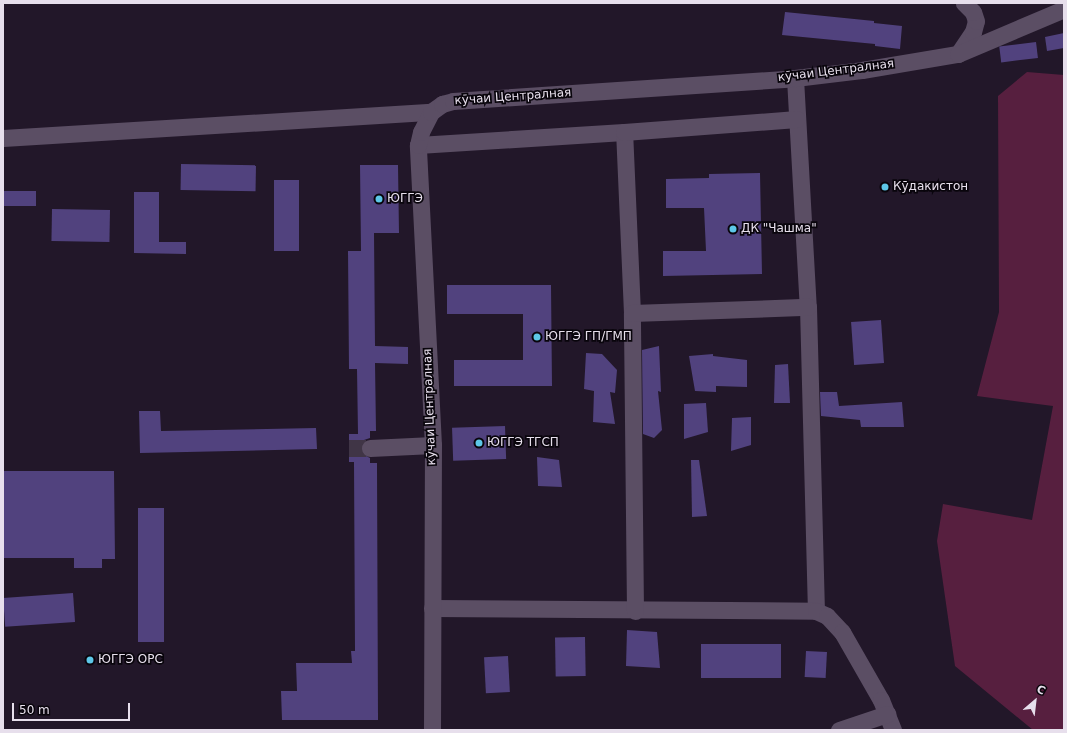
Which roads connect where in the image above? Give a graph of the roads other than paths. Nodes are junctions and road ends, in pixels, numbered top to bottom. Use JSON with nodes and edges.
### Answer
{"nodes":[{"id":1,"x":964,"y":3,"type":"edge"},
{"id":2,"x":1064,"y":9,"type":"edge"},
{"id":3,"x":958,"y":54,"type":"junction"},
{"id":4,"x":795,"y":78,"type":"junction"},
{"id":5,"x":430,"y":112,"type":"junction"},
{"id":6,"x":797,"y":119,"type":"junction"},
{"id":7,"x":624,"y":132,"type":"junction"},
{"id":8,"x":3,"y":138,"type":"edge"},
{"id":9,"x":418,"y":145,"type":"junction"},
{"id":10,"x":808,"y":307,"type":"junction"},
{"id":11,"x":632,"y":313,"type":"junction"},
{"id":12,"x":433,"y":444,"type":"junction"},
{"id":13,"x":370,"y":448,"type":"tunnel mouth"},
{"id":14,"x":432,"y":608,"type":"junction"},
{"id":15,"x":635,"y":611,"type":"junction"},
{"id":16,"x":816,"y":611,"type":"junction"},
{"id":17,"x":890,"y":722,"type":"edge"},
{"id":18,"x":432,"y":730,"type":"edge"},
{"id":19,"x":839,"y":730,"type":"edge"}],
"edges":[{"from":1,"to":3,"type":"street"},
{"from":2,"to":3,"type":"street","name":"кӯчаи Централная"},
{"from":3,"to":4,"type":"street","name":"кӯчаи Централная"},
{"from":4,"to":5,"type":"street","name":"кӯчаи Централная"},
{"from":4,"to":6,"type":"street"},
{"from":5,"to":8,"type":"street"},
{"from":5,"to":9,"type":"street","name":"кӯчаи Централная"},
{"from":6,"to":7,"type":"street"},
{"from":6,"to":10,"type":"street"},
{"from":7,"to":9,"type":"street"},
{"from":7,"to":11,"type":"street"},
{"from":9,"to":12,"type":"street","name":"кӯчаи Централная"},
{"from":10,"to":11,"type":"street"},
{"from":10,"to":16,"type":"street"},
{"from":11,"to":15,"type":"street"},
{"from":12,"to":13,"type":"street"},
{"from":12,"to":14,"type":"street","name":"кӯчаи Централная"},
{"from":14,"to":15,"type":"street"},
{"from":14,"to":18,"type":"street","name":"кӯчаи Централная"},
{"from":15,"to":16,"type":"street"},
{"from":16,"to":17,"type":"street"},
{"from":17,"to":19,"type":"street"}]}
